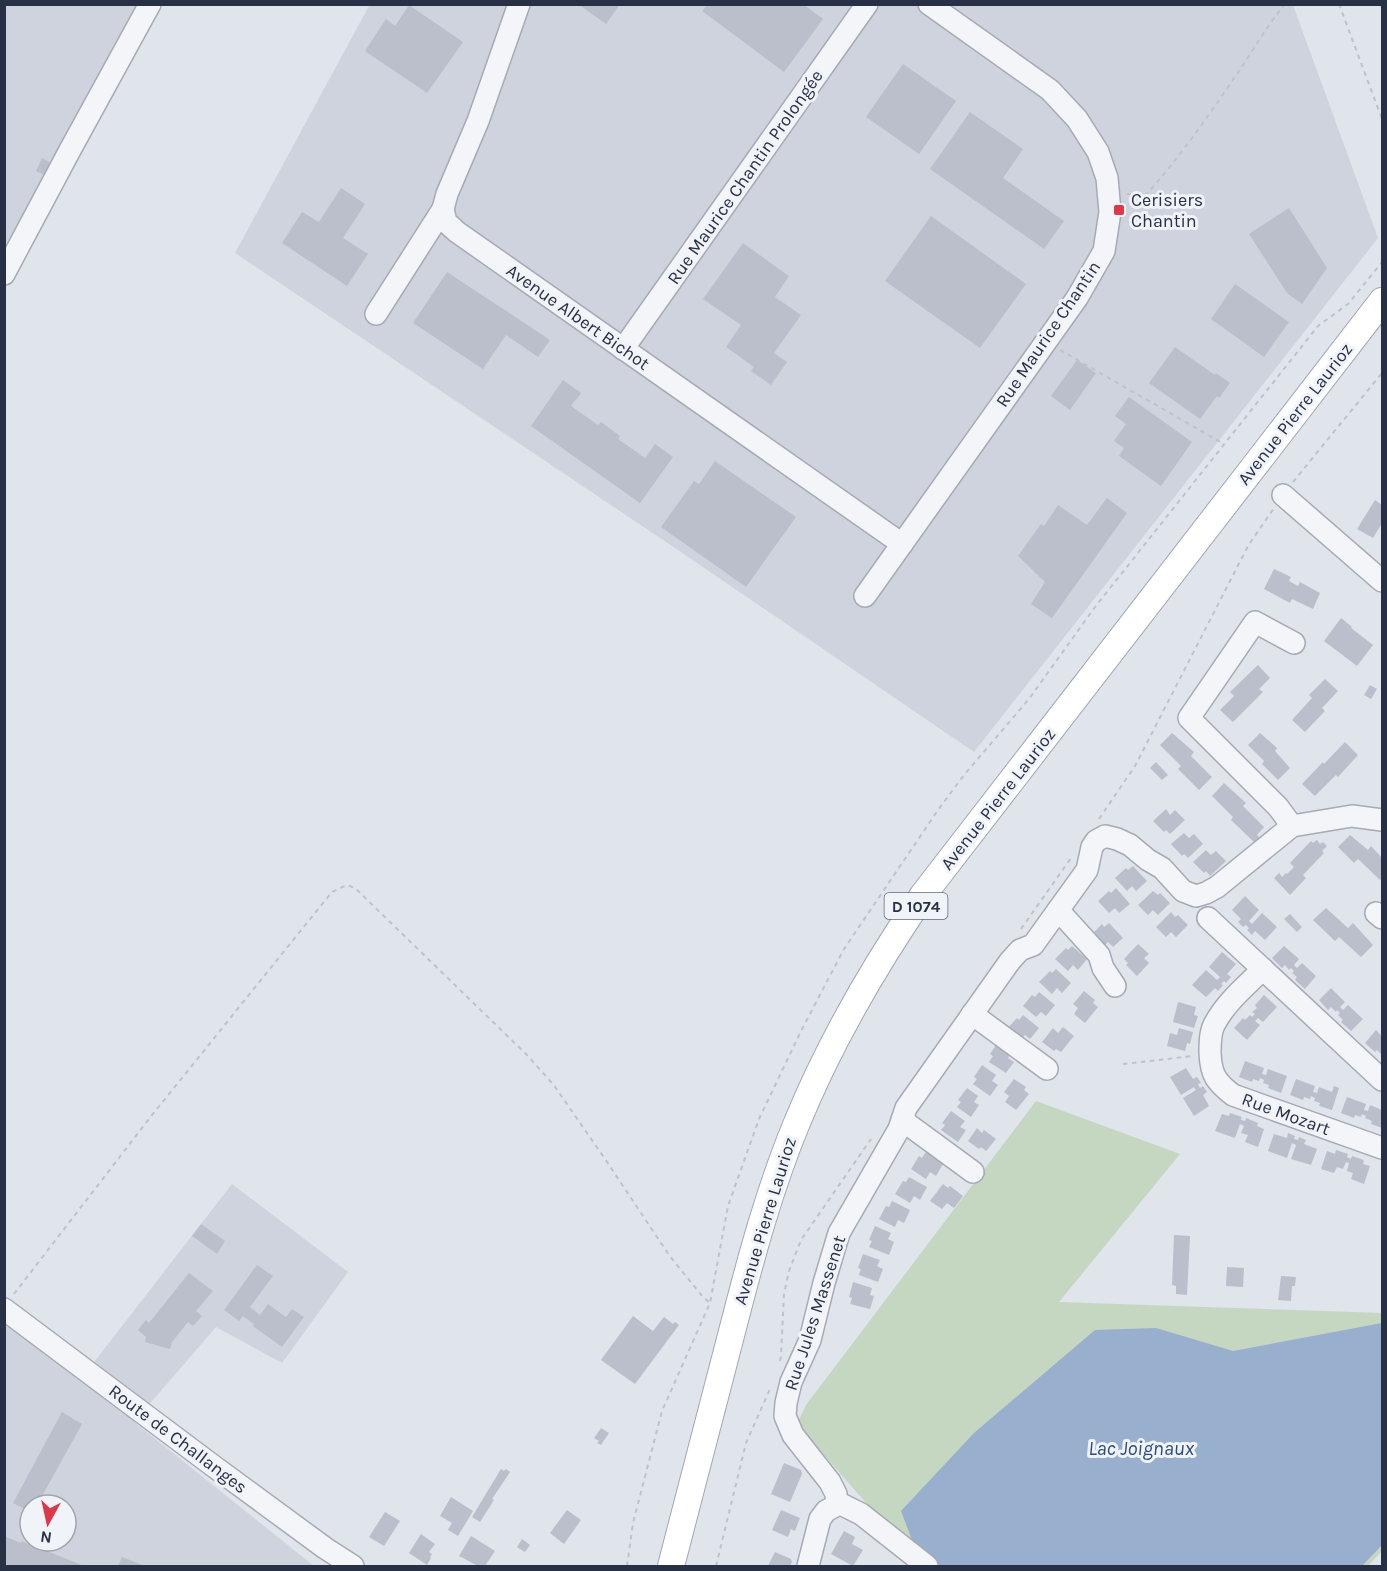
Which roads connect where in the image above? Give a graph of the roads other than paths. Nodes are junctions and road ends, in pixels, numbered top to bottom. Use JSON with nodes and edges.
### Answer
{"nodes":[{"id":1,"x":150,"y":4,"type":"edge"},
{"id":2,"x":519,"y":4,"type":"edge"},
{"id":3,"x":867,"y":4,"type":"edge"},
{"id":4,"x":929,"y":4,"type":"edge"},
{"id":5,"x":443,"y":209,"type":"junction"},
{"id":6,"x":4,"y":274,"type":"edge"},
{"id":7,"x":1383,"y":301,"type":"edge"},
{"id":8,"x":376,"y":314,"type":"dead end"},
{"id":9,"x":623,"y":349,"type":"junction"},
{"id":10,"x":1283,"y":495,"type":"dead end"},
{"id":11,"x":902,"y":544,"type":"junction"},
{"id":12,"x":1383,"y":581,"type":"edge"},
{"id":13,"x":865,"y":596,"type":"dead end"},
{"id":14,"x":1294,"y":643,"type":"dead end"},
{"id":15,"x":1383,"y":820,"type":"edge"},
{"id":16,"x":1292,"y":826,"type":"junction"},
{"id":17,"x":1058,"y":910,"type":"junction"},
{"id":18,"x":1208,"y":918,"type":"dead end"},
{"id":19,"x":1263,"y":969,"type":"junction"},
{"id":20,"x":1115,"y":986,"type":"dead end"},
{"id":21,"x":972,"y":1014,"type":"junction"},
{"id":22,"x":1047,"y":1069,"type":"dead end"},
{"id":23,"x":1383,"y":1080,"type":"edge"},
{"id":24,"x":902,"y":1120,"type":"junction"},
{"id":25,"x":1383,"y":1148,"type":"edge"},
{"id":26,"x":973,"y":1172,"type":"dead end"},
{"id":27,"x":8,"y":1303,"type":"edge"},
{"id":28,"x":837,"y":1505,"type":"junction"},
{"id":29,"x":353,"y":1566,"type":"edge"},
{"id":30,"x":671,"y":1566,"type":"edge"},
{"id":31,"x":808,"y":1566,"type":"edge"},
{"id":32,"x":927,"y":1566,"type":"edge"}],
"edges":[{"from":1,"to":6,"type":"street"},
{"from":2,"to":5,"type":"street"},
{"from":3,"to":9,"type":"street","name":"Rue Maurice Chantin Prolongée"},
{"from":4,"to":11,"type":"street","name":"Rue Maurice Chantin"},
{"from":5,"to":8,"type":"street"},
{"from":5,"to":9,"type":"street","name":"Avenue Albert Bichot"},
{"from":7,"to":30,"type":"main road","name":"Avenue Pierre Laurioz","number":"D 1074"},
{"from":9,"to":11,"type":"street","name":"Avenue Albert Bichot"},
{"from":10,"to":12,"type":"street"},
{"from":11,"to":13,"type":"street","name":"Rue Maurice Chantin"},
{"from":14,"to":16,"type":"street"},
{"from":15,"to":16,"type":"street"},
{"from":16,"to":17,"type":"street","name":"Rue Jules Massenet"},
{"from":17,"to":20,"type":"street"},
{"from":17,"to":21,"type":"street","name":"Rue Jules Massenet"},
{"from":18,"to":19,"type":"street"},
{"from":19,"to":23,"type":"street"},
{"from":19,"to":25,"type":"street","name":"Rue Mozart"},
{"from":21,"to":22,"type":"street"},
{"from":21,"to":24,"type":"street","name":"Rue Jules Massenet"},
{"from":24,"to":26,"type":"street"},
{"from":24,"to":28,"type":"street","name":"Rue Jules Massenet"},
{"from":27,"to":29,"type":"street","name":"Route de Challanges"},
{"from":28,"to":31,"type":"street"},
{"from":28,"to":32,"type":"street"}]}
